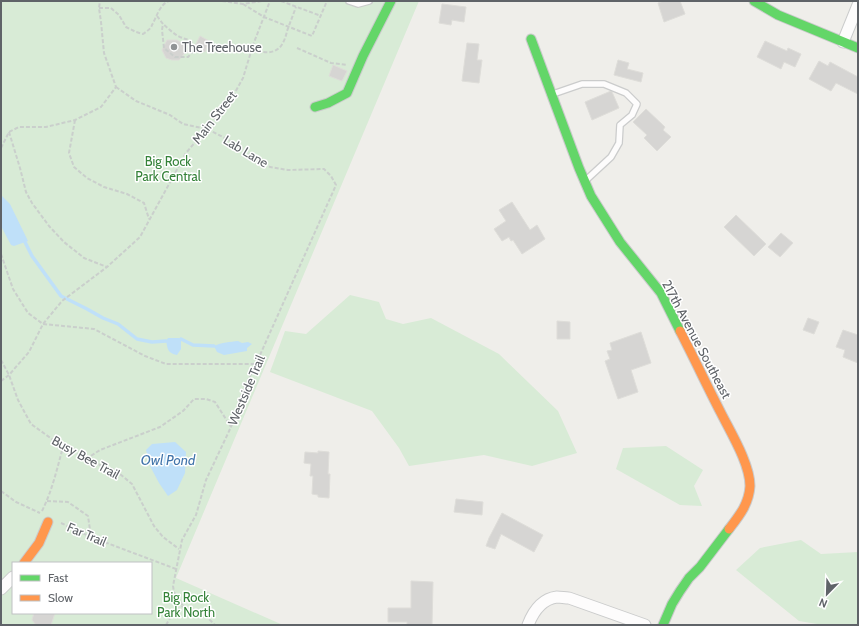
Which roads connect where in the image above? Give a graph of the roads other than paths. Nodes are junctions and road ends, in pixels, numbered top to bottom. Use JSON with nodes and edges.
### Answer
{"nodes":[{"id":1,"x":349,"y":1,"type":"edge"},
{"id":2,"x":369,"y":1,"type":"edge"},
{"id":3,"x":391,"y":1,"type":"edge"},
{"id":4,"x":754,"y":1,"type":"edge"},
{"id":5,"x":858,"y":5,"type":"edge"},
{"id":6,"x":531,"y":39,"type":"dead end"},
{"id":7,"x":843,"y":42,"type":"junction"},
{"id":8,"x":858,"y":48,"type":"edge"},
{"id":9,"x":552,"y":95,"type":"junction"},
{"id":10,"x":315,"y":107,"type":"dead end"},
{"id":11,"x":585,"y":181,"type":"junction"},
{"id":12,"x":51,"y":521,"type":"road end"},
{"id":13,"x":25,"y":562,"type":"edge"},
{"id":14,"x":12,"y":578,"type":"edge"},
{"id":15,"x":1,"y":589,"type":"edge"},
{"id":16,"x":528,"y":625,"type":"edge"},
{"id":17,"x":645,"y":625,"type":"edge"},
{"id":18,"x":663,"y":625,"type":"edge"}],
"edges":[{"from":1,"to":2,"type":"lane"},
{"from":3,"to":10,"type":"street"},
{"from":4,"to":7,"type":"street"},
{"from":5,"to":7,"type":"street"},
{"from":6,"to":9,"type":"street","name":"217th Avenue Southeast"},
{"from":7,"to":8,"type":"street"},
{"from":9,"to":11,"type":"street","name":"217th Avenue Southeast"},
{"from":9,"to":11,"type":"lane"},
{"from":11,"to":18,"type":"street","name":"217th Avenue Southeast"},
{"from":12,"to":13,"type":"street"},
{"from":14,"to":15,"type":"street"},
{"from":16,"to":17,"type":"street"}]}
